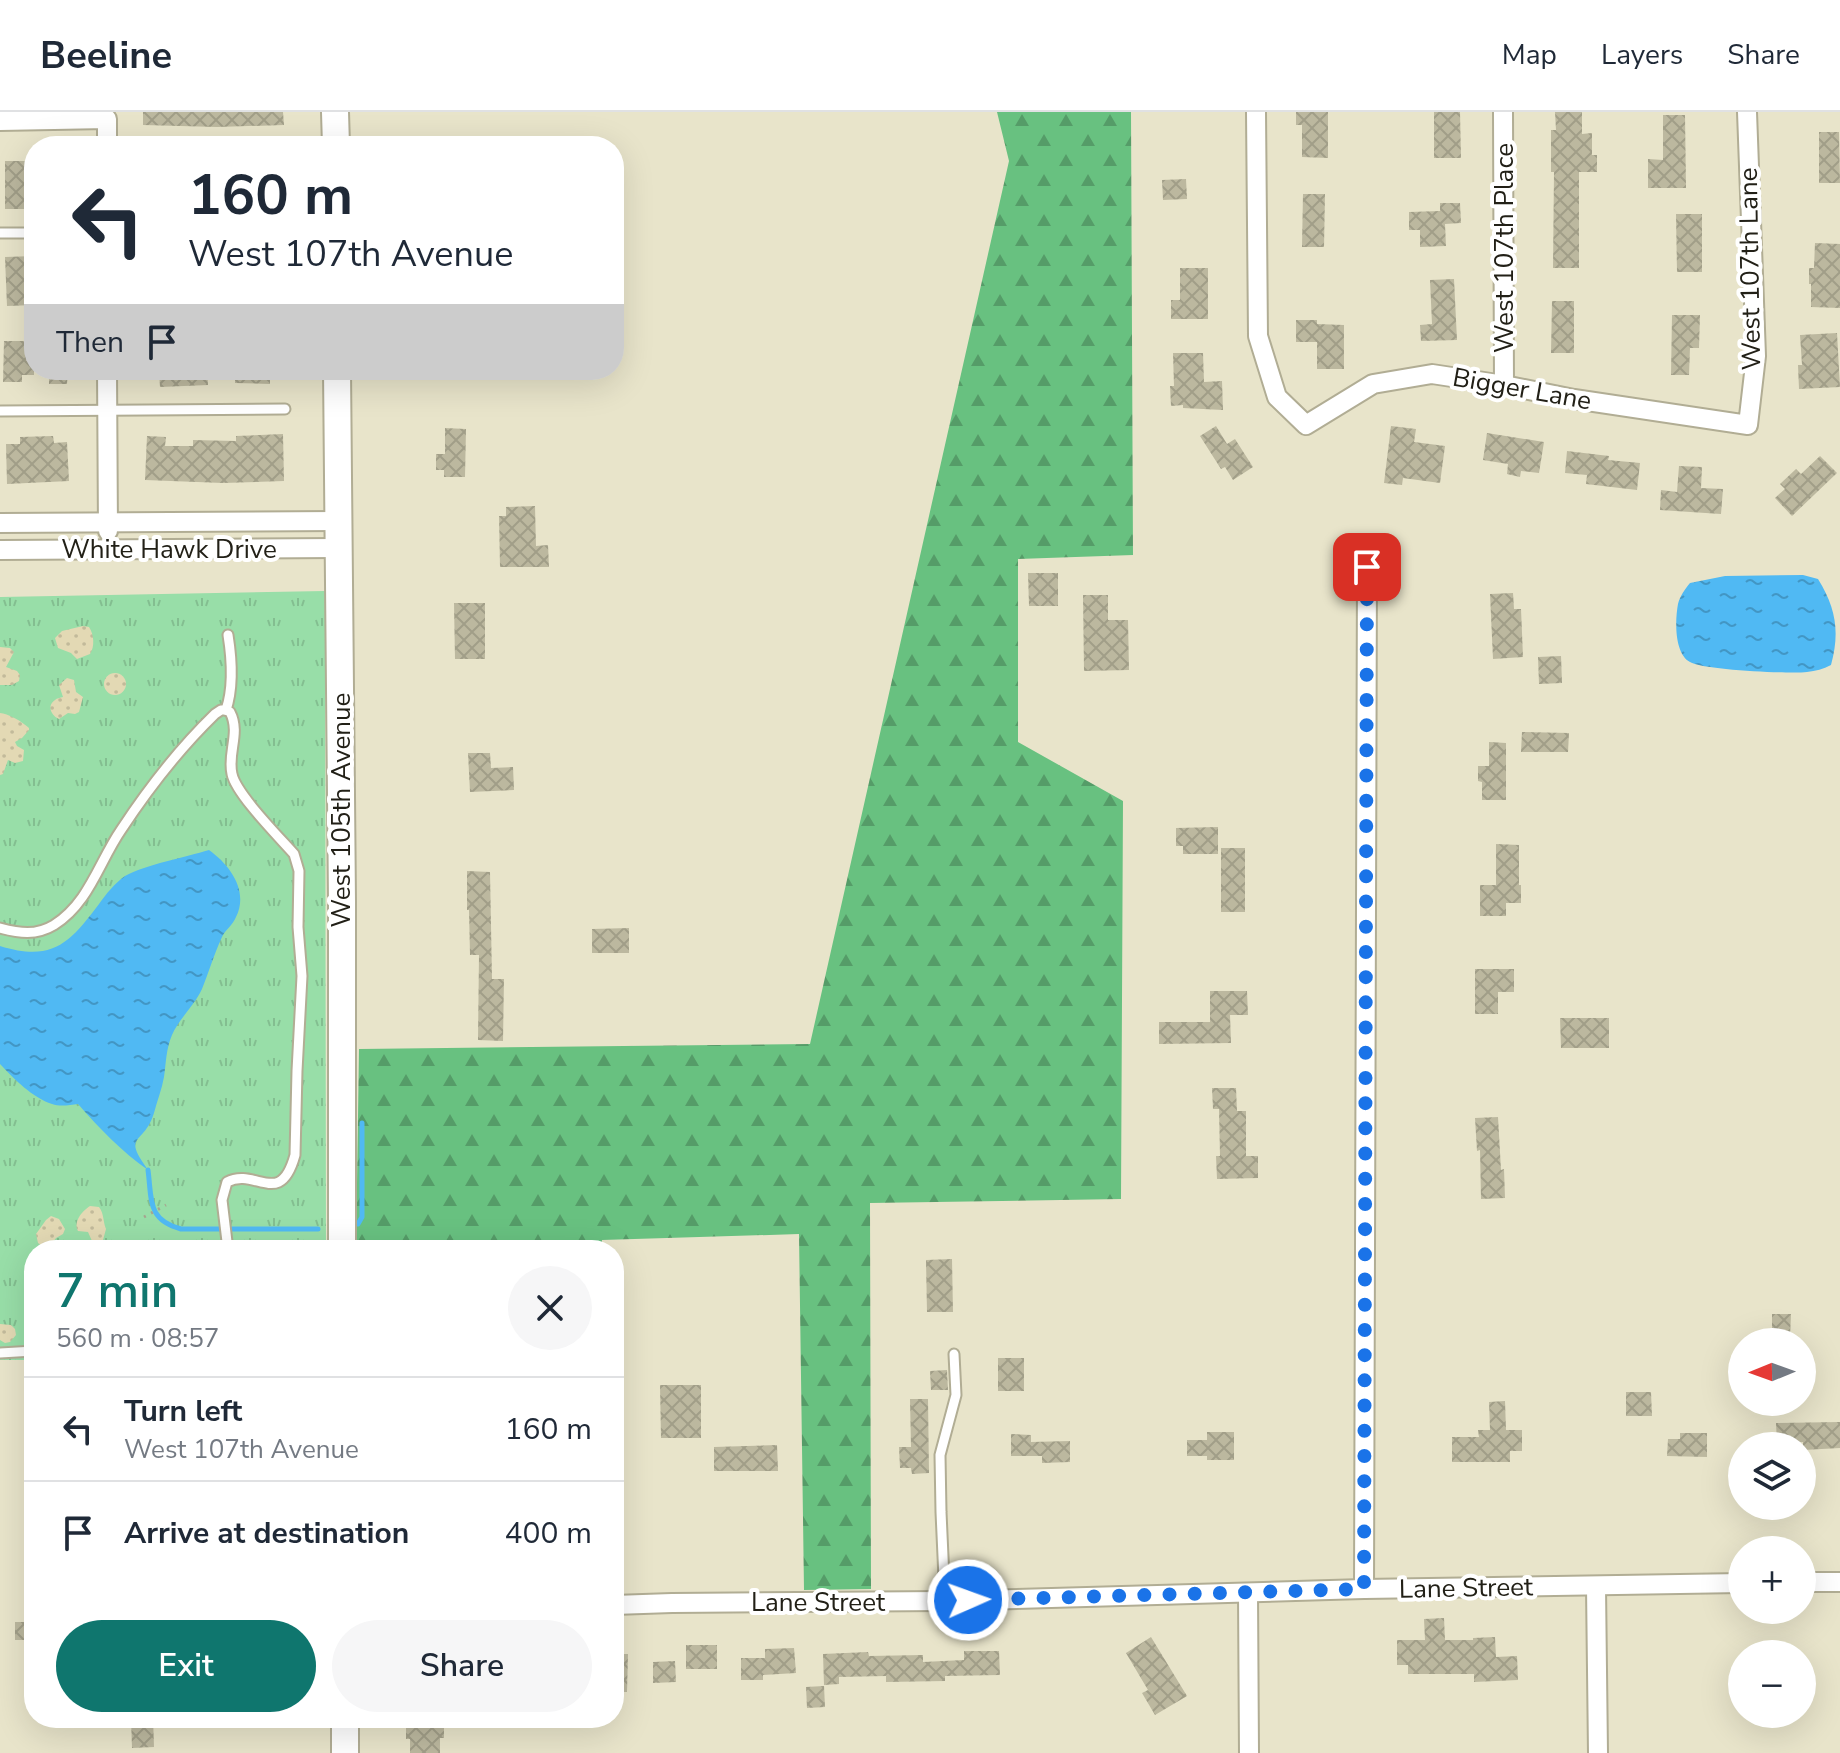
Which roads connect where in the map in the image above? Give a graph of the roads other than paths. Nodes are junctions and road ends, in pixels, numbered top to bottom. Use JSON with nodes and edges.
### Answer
{"nodes":[{"id":1,"x":335,"y":112,"type":"edge"},
{"id":2,"x":1256,"y":112,"type":"edge"},
{"id":3,"x":1503,"y":112,"type":"edge"},
{"id":4,"x":1747,"y":112,"type":"edge"},
{"id":5,"x":108,"y":116,"type":"edge"},
{"id":6,"x":5,"y":118,"type":"edge"},
{"id":7,"x":107,"y":136,"type":"edge"},
{"id":8,"x":336,"y":136,"type":"edge"},
{"id":9,"x":0,"y":233,"type":"edge"},
{"id":10,"x":24,"y":233,"type":"edge"},
{"id":11,"x":107,"y":380,"type":"edge"},
{"id":12,"x":337,"y":380,"type":"edge"},
{"id":13,"x":1504,"y":385,"type":"junction"},
{"id":14,"x":285,"y":409,"type":"dead end"},
{"id":15,"x":107,"y":410,"type":"junction"},
{"id":16,"x":0,"y":411,"type":"edge"},
{"id":17,"x":1748,"y":425,"type":"joint"},
{"id":18,"x":338,"y":521,"type":"junction"},
{"id":19,"x":0,"y":523,"type":"edge"},
{"id":20,"x":108,"y":523,"type":"junction"},
{"id":21,"x":338,"y":548,"type":"junction"},
{"id":22,"x":109,"y":549,"type":"junction"},
{"id":23,"x":0,"y":550,"type":"edge"},
{"id":24,"x":1367,"y":567,"type":"dead end"},
{"id":25,"x":228,"y":635,"type":"dead end"},
{"id":26,"x":226,"y":710,"type":"junction"},
{"id":27,"x":0,"y":928,"type":"edge"},
{"id":28,"x":226,"y":1240,"type":"edge"},
{"id":29,"x":342,"y":1240,"type":"edge"},
{"id":30,"x":24,"y":1352,"type":"edge"},
{"id":31,"x":0,"y":1353,"type":"edge"},
{"id":32,"x":954,"y":1354,"type":"dead end"},
{"id":33,"x":1816,"y":1582,"type":"edge"},
{"id":34,"x":1840,"y":1582,"type":"edge"},
{"id":35,"x":1728,"y":1583,"type":"edge"},
{"id":36,"x":1596,"y":1587,"type":"junction"},
{"id":37,"x":1364,"y":1589,"type":"junction"},
{"id":38,"x":1248,"y":1593,"type":"junction"},
{"id":39,"x":945,"y":1601,"type":"junction"},
{"id":40,"x":624,"y":1605,"type":"edge"},
{"id":41,"x":345,"y":1728,"type":"edge"},
{"id":42,"x":345,"y":1753,"type":"edge"},
{"id":43,"x":1249,"y":1753,"type":"edge"},
{"id":44,"x":1598,"y":1753,"type":"edge"}],
"edges":[{"from":1,"to":8,"type":"street"},
{"from":2,"to":13,"type":"street","name":"Bigger Lane"},
{"from":3,"to":13,"type":"street","name":"West 107th Place"},
{"from":4,"to":17,"type":"street","name":"West 107th Lane"},
{"from":5,"to":6,"type":"street"},
{"from":5,"to":7,"type":"street"},
{"from":9,"to":10,"type":"lane"},
{"from":11,"to":15,"type":"street"},
{"from":12,"to":18,"type":"street","name":"West 105th Avenue"},
{"from":13,"to":17,"type":"street","name":"Bigger Lane"},
{"from":14,"to":15,"type":"lane"},
{"from":15,"to":16,"type":"lane"},
{"from":15,"to":20,"type":"street"},
{"from":18,"to":20,"type":"street","name":"White Hawk Drive"},
{"from":18,"to":21,"type":"street","name":"West 105th Avenue"},
{"from":19,"to":20,"type":"street","name":"White Hawk Drive"},
{"from":20,"to":22,"type":"street"},
{"from":21,"to":22,"type":"street","name":"White Hawk Drive"},
{"from":21,"to":29,"type":"street","name":"West 105th Avenue"},
{"from":22,"to":23,"type":"street","name":"White Hawk Drive"},
{"from":24,"to":37,"type":"street"},
{"from":25,"to":26,"type":"lane"},
{"from":26,"to":27,"type":"lane"},
{"from":26,"to":28,"type":"lane"},
{"from":30,"to":31,"type":"lane"},
{"from":32,"to":39,"type":"lane"},
{"from":33,"to":34,"type":"street"},
{"from":35,"to":36,"type":"street","name":"Lane Street"},
{"from":36,"to":37,"type":"street","name":"Lane Street"},
{"from":36,"to":44,"type":"street"},
{"from":37,"to":38,"type":"street","name":"Lane Street"},
{"from":38,"to":39,"type":"street","name":"Lane Street"},
{"from":38,"to":43,"type":"street"},
{"from":39,"to":40,"type":"street","name":"Lane Street"},
{"from":41,"to":42,"type":"street"}]}
